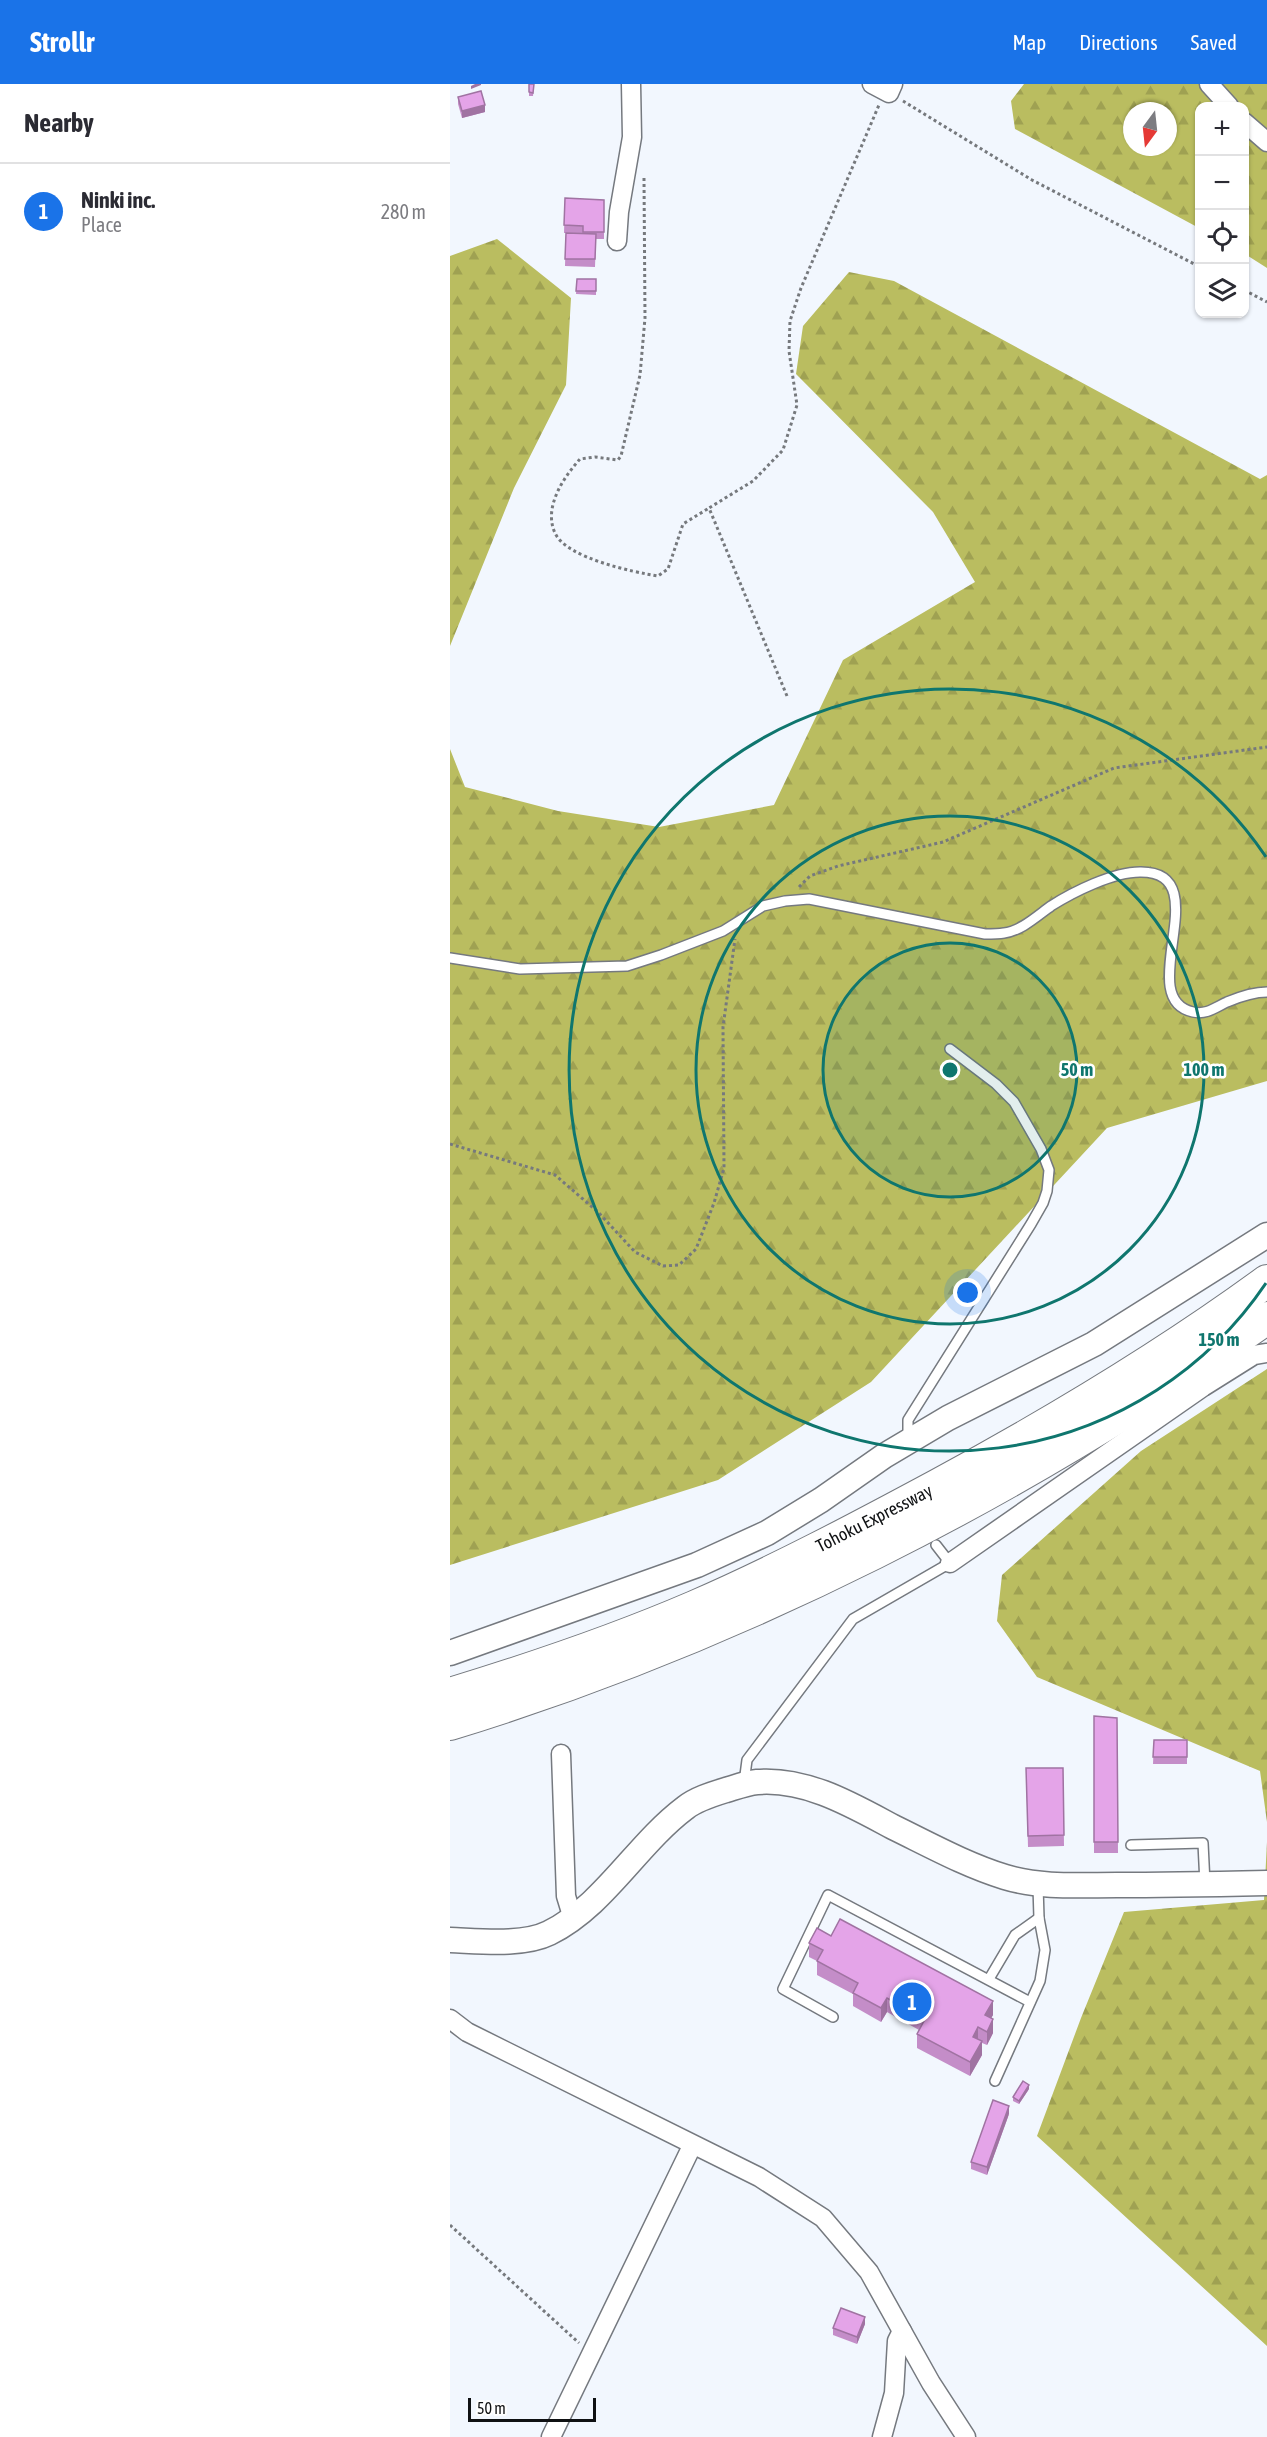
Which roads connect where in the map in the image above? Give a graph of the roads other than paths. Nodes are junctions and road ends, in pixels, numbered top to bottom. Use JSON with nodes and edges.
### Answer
{"nodes":[{"id":1,"x":631,"y":84,"type":"edge"},
{"id":2,"x":1209,"y":84,"type":"edge"},
{"id":3,"x":1225,"y":102,"type":"edge"},
{"id":4,"x":1249,"y":126,"type":"edge"},
{"id":5,"x":1267,"y":142,"type":"edge"},
{"id":6,"x":617,"y":241,"type":"dead end"},
{"id":7,"x":450,"y":958,"type":"edge"},
{"id":8,"x":1267,"y":992,"type":"edge"},
{"id":9,"x":950,"y":1049,"type":"dead end"},
{"id":10,"x":1267,"y":1235,"type":"edge"},
{"id":11,"x":1267,"y":1281,"type":"edge"},
{"id":12,"x":1267,"y":1318,"type":"edge"},
{"id":13,"x":1267,"y":1353,"type":"edge"},
{"id":14,"x":908,"y":1442,"type":"junction"},
{"id":15,"x":936,"y":1545,"type":"dead end"},
{"id":16,"x":950,"y":1563,"type":"junction"},
{"id":17,"x":450,"y":1653,"type":"edge"},
{"id":18,"x":450,"y":1694,"type":"edge"},
{"id":19,"x":450,"y":1724,"type":"edge"},
{"id":20,"x":561,"y":1754,"type":"dead end"},
{"id":21,"x":744,"y":1785,"type":"junction"},
{"id":22,"x":1131,"y":1845,"type":"dead end"},
{"id":23,"x":1267,"y":1883,"type":"edge"},
{"id":24,"x":1038,"y":1884,"type":"junction"},
{"id":25,"x":1205,"y":1884,"type":"junction"},
{"id":26,"x":1039,"y":1918,"type":"junction"},
{"id":27,"x":573,"y":1919,"type":"junction"},
{"id":28,"x":450,"y":1940,"type":"edge"},
{"id":29,"x":989,"y":1979,"type":"junction"},
{"id":30,"x":1030,"y":2002,"type":"junction"},
{"id":31,"x":832,"y":2017,"type":"dead end"},
{"id":32,"x":450,"y":2019,"type":"edge"},
{"id":33,"x":995,"y":2081,"type":"dead end"},
{"id":34,"x":692,"y":2146,"type":"junction"},
{"id":35,"x":902,"y":2331,"type":"junction"},
{"id":36,"x":551,"y":2437,"type":"edge"},
{"id":37,"x":882,"y":2437,"type":"edge"},
{"id":38,"x":966,"y":2437,"type":"edge"}],
"edges":[{"from":1,"to":6,"type":"street"},
{"from":2,"to":3,"type":"street"},
{"from":4,"to":5,"type":"street"},
{"from":7,"to":8,"type":"lane"},
{"from":9,"to":14,"type":"lane"},
{"from":10,"to":14,"type":"street"},
{"from":11,"to":18,"type":"highway","name":"Tohoku Expressway"},
{"from":12,"to":19,"type":"highway","name":"Tohoku Expressway"},
{"from":13,"to":16,"type":"street"},
{"from":14,"to":17,"type":"street"},
{"from":15,"to":16,"type":"lane"},
{"from":16,"to":21,"type":"lane"},
{"from":20,"to":27,"type":"street"},
{"from":21,"to":24,"type":"street"},
{"from":21,"to":27,"type":"street"},
{"from":22,"to":25,"type":"lane"},
{"from":23,"to":25,"type":"street"},
{"from":24,"to":25,"type":"street"},
{"from":24,"to":26,"type":"lane"},
{"from":26,"to":29,"type":"lane"},
{"from":26,"to":30,"type":"lane"},
{"from":27,"to":28,"type":"street"},
{"from":29,"to":30,"type":"lane"},
{"from":29,"to":31,"type":"lane"},
{"from":30,"to":33,"type":"lane"},
{"from":32,"to":34,"type":"street"},
{"from":34,"to":35,"type":"street"},
{"from":34,"to":36,"type":"street"},
{"from":35,"to":37,"type":"street"},
{"from":35,"to":38,"type":"street"}]}
